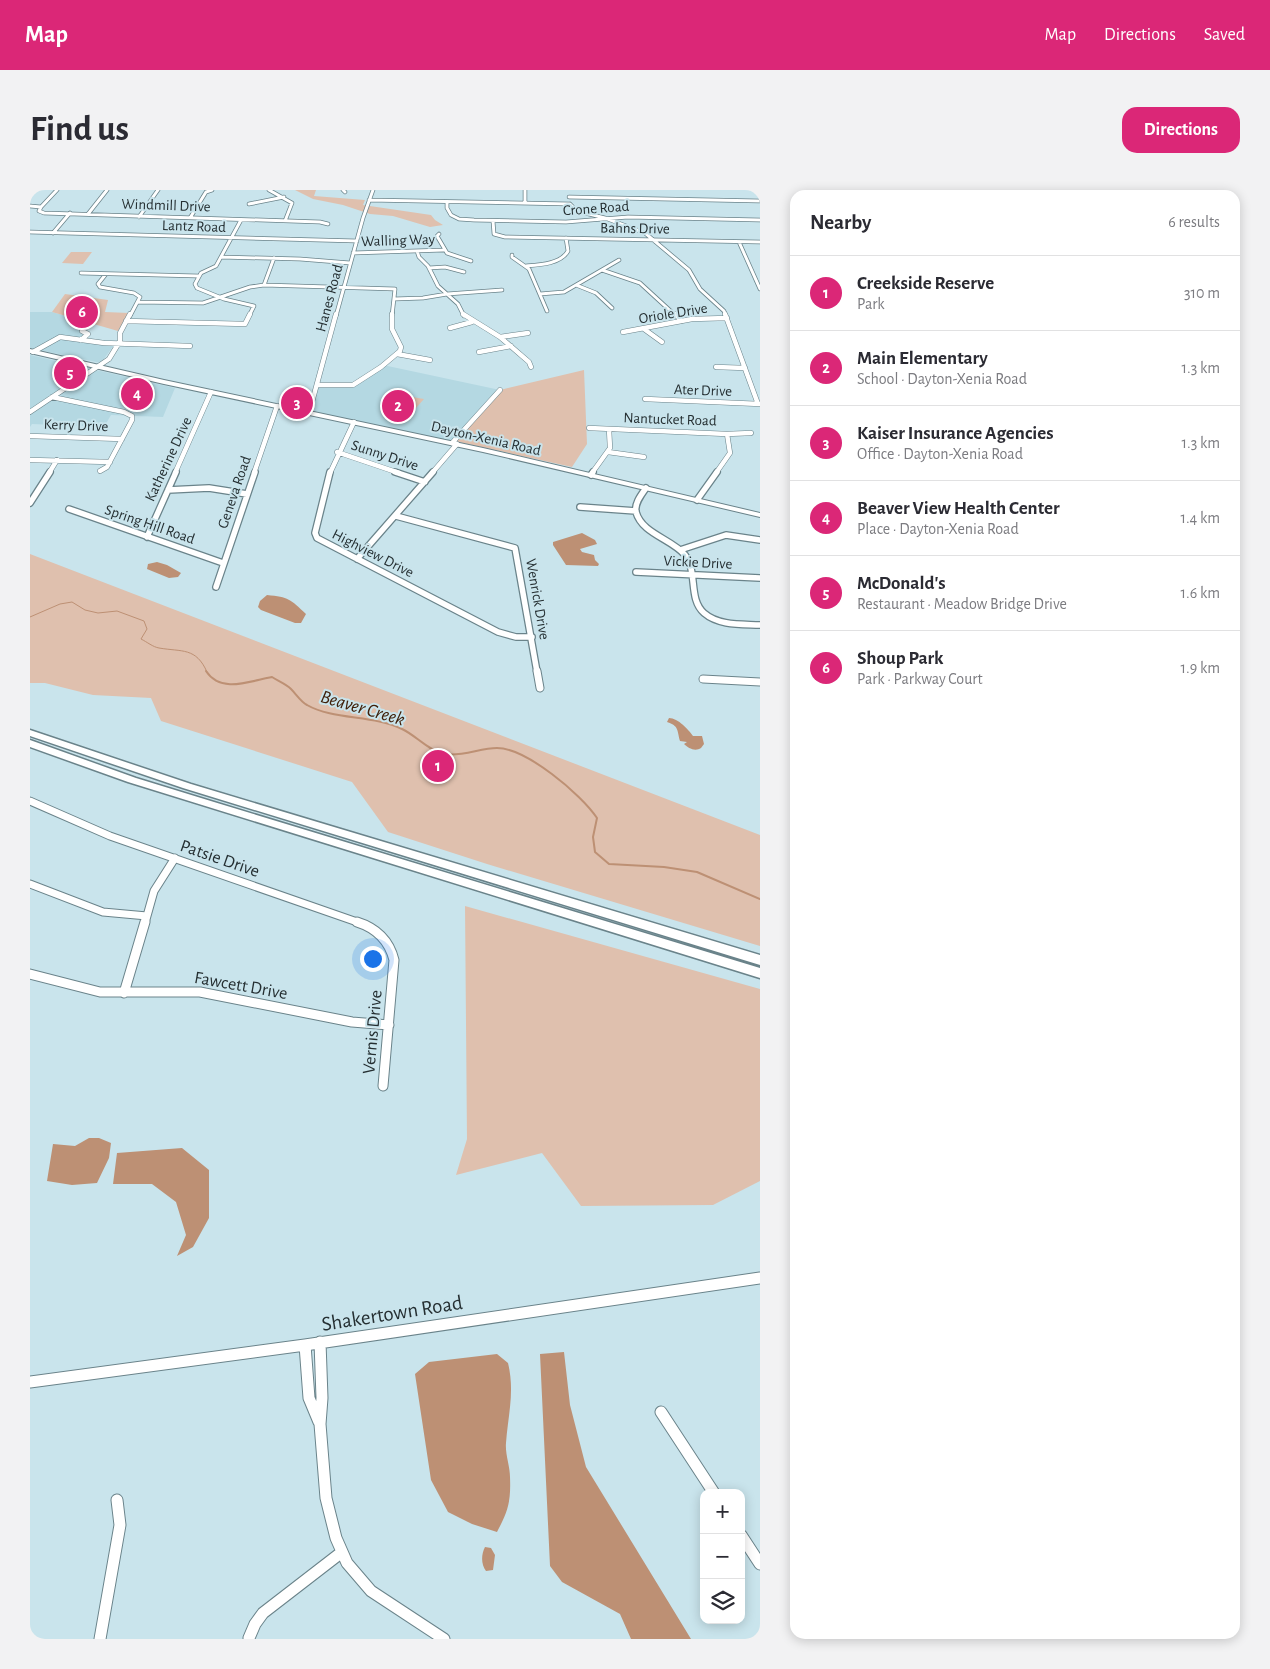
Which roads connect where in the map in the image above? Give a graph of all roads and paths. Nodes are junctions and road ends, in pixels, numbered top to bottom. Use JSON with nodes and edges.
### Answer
{"nodes":[{"id":1,"x":57,"y":190,"type":"edge"},
{"id":2,"x":107,"y":190,"type":"edge"},
{"id":3,"x":158,"y":190,"type":"edge"},
{"id":4,"x":212,"y":190,"type":"edge"},
{"id":5,"x":269,"y":190,"type":"edge"},
{"id":6,"x":373,"y":190,"type":"edge"},
{"id":7,"x":525,"y":190,"type":"edge"},
{"id":8,"x":568,"y":190,"type":"edge"},
{"id":9,"x":617,"y":191,"type":"dead end"},
{"id":10,"x":284,"y":197,"type":"junction"},
{"id":11,"x":570,"y":197,"type":"junction"},
{"id":12,"x":618,"y":198,"type":"junction"},
{"id":13,"x":369,"y":200,"type":"junction"},
{"id":14,"x":760,"y":201,"type":"edge"},
{"id":15,"x":447,"y":202,"type":"junction"},
{"id":16,"x":525,"y":203,"type":"junction"},
{"id":17,"x":249,"y":204,"type":"dead end"},
{"id":18,"x":570,"y":204,"type":"junction"},
{"id":19,"x":30,"y":206,"type":"edge"},
{"id":20,"x":40,"y":208,"type":"junction"},
{"id":21,"x":44,"y":213,"type":"junction"},
{"id":22,"x":70,"y":213,"type":"junction"},
{"id":23,"x":88,"y":214,"type":"junction"},
{"id":24,"x":139,"y":217,"type":"junction"},
{"id":25,"x":190,"y":218,"type":"junction"},
{"id":26,"x":605,"y":218,"type":"junction"},
{"id":27,"x":241,"y":220,"type":"junction"},
{"id":28,"x":760,"y":220,"type":"edge"},
{"id":29,"x":285,"y":221,"type":"junction"},
{"id":30,"x":493,"y":221,"type":"junction"},
{"id":31,"x":328,"y":224,"type":"dead end"},
{"id":32,"x":30,"y":232,"type":"edge"},
{"id":33,"x":53,"y":233,"type":"junction"},
{"id":34,"x":439,"y":234,"type":"dead end"},
{"id":35,"x":231,"y":238,"type":"junction"},
{"id":36,"x":566,"y":238,"type":"junction"},
{"id":37,"x":654,"y":240,"type":"junction"},
{"id":38,"x":356,"y":241,"type":"junction"},
{"id":39,"x":739,"y":242,"type":"junction"},
{"id":40,"x":760,"y":242,"type":"edge"},
{"id":41,"x":444,"y":250,"type":"junction"},
{"id":42,"x":416,"y":251,"type":"junction"},
{"id":43,"x":462,"y":252,"type":"dead end"},
{"id":44,"x":353,"y":253,"type":"junction"},
{"id":45,"x":452,"y":255,"type":"junction"},
{"id":46,"x":512,"y":255,"type":"dead end"},
{"id":47,"x":221,"y":257,"type":"junction"},
{"id":48,"x":274,"y":258,"type":"junction"},
{"id":49,"x":620,"y":260,"type":"dead end"},
{"id":50,"x":471,"y":261,"type":"dead end"},
{"id":51,"x":350,"y":263,"type":"junction"},
{"id":52,"x":526,"y":266,"type":"junction"},
{"id":53,"x":429,"y":268,"type":"junction"},
{"id":54,"x":602,"y":270,"type":"junction"},
{"id":55,"x":464,"y":272,"type":"dead end"},
{"id":56,"x":81,"y":273,"type":"dead end"},
{"id":57,"x":106,"y":274,"type":"junction"},
{"id":58,"x":198,"y":276,"type":"junction"},
{"id":59,"x":264,"y":285,"type":"junction"},
{"id":60,"x":576,"y":285,"type":"junction"},
{"id":61,"x":344,"y":287,"type":"junction"},
{"id":62,"x":760,"y":289,"type":"edge"},
{"id":63,"x":502,"y":290,"type":"dead end"},
{"id":64,"x":447,"y":294,"type":"junction"},
{"id":65,"x":540,"y":294,"type":"junction"},
{"id":66,"x":220,"y":298,"type":"junction"},
{"id":67,"x":395,"y":298,"type":"junction"},
{"id":68,"x":138,"y":302,"type":"junction"},
{"id":69,"x":612,"y":308,"type":"dead end"},
{"id":70,"x":548,"y":311,"type":"dead end"},
{"id":71,"x":727,"y":318,"type":"junction"},
{"id":72,"x":126,"y":321,"type":"junction"},
{"id":73,"x":682,"y":321,"type":"junction"},
{"id":74,"x":472,"y":322,"type":"junction"},
{"id":75,"x":450,"y":328,"type":"dead end"},
{"id":76,"x":644,"y":329,"type":"junction"},
{"id":77,"x":82,"y":330,"type":"dead end"},
{"id":78,"x":623,"y":332,"type":"dead end"},
{"id":79,"x":528,"y":333,"type":"dead end"},
{"id":80,"x":500,"y":337,"type":"junction"},
{"id":81,"x":81,"y":340,"type":"junction"},
{"id":82,"x":662,"y":342,"type":"dead end"},
{"id":83,"x":119,"y":344,"type":"junction"},
{"id":84,"x":190,"y":346,"type":"dead end"},
{"id":85,"x":511,"y":346,"type":"junction"},
{"id":86,"x":32,"y":351,"type":"edge"},
{"id":87,"x":478,"y":352,"type":"dead end"},
{"id":88,"x":397,"y":354,"type":"junction"},
{"id":89,"x":430,"y":360,"type":"dead end"},
{"id":90,"x":99,"y":366,"type":"junction"},
{"id":91,"x":531,"y":367,"type":"dead end"},
{"id":92,"x":716,"y":368,"type":"dead end"},
{"id":93,"x":745,"y":368,"type":"junction"},
{"id":94,"x":317,"y":386,"type":"junction"},
{"id":95,"x":500,"y":390,"type":"dead end"},
{"id":96,"x":211,"y":392,"type":"junction"},
{"id":97,"x":52,"y":397,"type":"junction"},
{"id":98,"x":645,"y":399,"type":"dead end"},
{"id":99,"x":759,"y":404,"type":"edge"},
{"id":100,"x":277,"y":406,"type":"junction"},
{"id":101,"x":30,"y":412,"type":"edge"},
{"id":102,"x":309,"y":413,"type":"junction"},
{"id":103,"x":354,"y":422,"type":"junction"},
{"id":104,"x":589,"y":428,"type":"dead end"},
{"id":105,"x":609,"y":430,"type":"junction"},
{"id":106,"x":751,"y":433,"type":"dead end"},
{"id":107,"x":727,"y":434,"type":"junction"},
{"id":108,"x":30,"y":436,"type":"edge"},
{"id":109,"x":122,"y":439,"type":"junction"},
{"id":110,"x":454,"y":444,"type":"junction"},
{"id":111,"x":337,"y":452,"type":"junction"},
{"id":112,"x":608,"y":452,"type":"junction"},
{"id":113,"x":644,"y":457,"type":"dead end"},
{"id":114,"x":30,"y":460,"type":"edge"},
{"id":115,"x":57,"y":460,"type":"junction"},
{"id":116,"x":110,"y":462,"type":"junction"},
{"id":117,"x":100,"y":471,"type":"dead end"},
{"id":118,"x":591,"y":476,"type":"junction"},
{"id":119,"x":425,"y":482,"type":"junction"},
{"id":120,"x":646,"y":488,"type":"junction"},
{"id":121,"x":168,"y":490,"type":"junction"},
{"id":122,"x":247,"y":494,"type":"junction"},
{"id":123,"x":697,"y":500,"type":"junction"},
{"id":124,"x":30,"y":504,"type":"edge"},
{"id":125,"x":580,"y":507,"type":"dead end"},
{"id":126,"x":69,"y":509,"type":"dead end"},
{"id":127,"x":636,"y":511,"type":"junction"},
{"id":128,"x":760,"y":515,"type":"edge"},
{"id":129,"x":396,"y":516,"type":"junction"},
{"id":130,"x":147,"y":537,"type":"junction"},
{"id":131,"x":760,"y":540,"type":"edge"},
{"id":132,"x":680,"y":550,"type":"junction"},
{"id":133,"x":358,"y":558,"type":"junction"},
{"id":134,"x":223,"y":563,"type":"junction"},
{"id":135,"x":636,"y":572,"type":"dead end"},
{"id":136,"x":692,"y":575,"type":"junction"},
{"id":137,"x":760,"y":578,"type":"edge"},
{"id":138,"x":216,"y":587,"type":"dead end"},
{"id":139,"x":760,"y":625,"type":"edge"},
{"id":140,"x":532,"y":637,"type":"junction"},
{"id":141,"x":703,"y":679,"type":"dead end"},
{"id":142,"x":760,"y":682,"type":"edge"},
{"id":143,"x":540,"y":688,"type":"dead end"},
{"id":144,"x":30,"y":733,"type":"edge"},
{"id":145,"x":30,"y":744,"type":"edge"},
{"id":146,"x":30,"y":801,"type":"edge"},
{"id":147,"x":175,"y":858,"type":"junction"},
{"id":148,"x":30,"y":884,"type":"edge"},
{"id":149,"x":147,"y":916,"type":"junction"},
{"id":150,"x":392,"y":952,"type":"joint"},
{"id":151,"x":760,"y":960,"type":"edge"},
{"id":152,"x":760,"y":973,"type":"edge"},
{"id":153,"x":30,"y":974,"type":"edge"},
{"id":154,"x":124,"y":993,"type":"junction"},
{"id":155,"x":389,"y":1025,"type":"junction"},
{"id":156,"x":383,"y":1086,"type":"dead end"},
{"id":157,"x":760,"y":1278,"type":"edge"},
{"id":158,"x":320,"y":1342,"type":"junction"},
{"id":159,"x":305,"y":1345,"type":"junction"},
{"id":160,"x":30,"y":1382,"type":"edge"},
{"id":161,"x":661,"y":1412,"type":"dead end"},
{"id":162,"x":320,"y":1424,"type":"junction"},
{"id":163,"x":711,"y":1489,"type":"edge"},
{"id":164,"x":116,"y":1500,"type":"dead end"},
{"id":165,"x":745,"y":1541,"type":"edge"},
{"id":166,"x":342,"y":1552,"type":"junction"},
{"id":167,"x":760,"y":1564,"type":"edge"},
{"id":168,"x":249,"y":1638,"type":"dead end"},
{"id":169,"x":100,"y":1639,"type":"edge"},
{"id":170,"x":444,"y":1639,"type":"edge"}],
"edges":[{"from":1,"to":20,"type":"street"},
{"from":2,"to":23,"type":"street"},
{"from":3,"to":24,"type":"street"},
{"from":4,"to":25,"type":"street"},
{"from":5,"to":10,"type":"street"},
{"from":6,"to":13,"type":"street","name":"Hanes Road"},
{"from":7,"to":16,"type":"street"},
{"from":8,"to":11,"type":"street"},
{"from":9,"to":12,"type":"street"},
{"from":10,"to":17,"type":"street"},
{"from":10,"to":29,"type":"street"},
{"from":11,"to":12,"type":"street"},
{"from":11,"to":18,"type":"street"},
{"from":12,"to":14,"type":"street"},
{"from":13,"to":15,"type":"street"},
{"from":13,"to":38,"type":"street","name":"Hanes Road"},
{"from":15,"to":16,"type":"street"},
{"from":15,"to":30,"type":"street","name":"Crone Road"},
{"from":16,"to":18,"type":"street"},
{"from":18,"to":26,"type":"street"},
{"from":19,"to":20,"type":"street"},
{"from":20,"to":21,"type":"street"},
{"from":20,"to":21,"type":"street","name":"Windmill Drive"},
{"from":21,"to":22,"type":"street","name":"Windmill Drive"},
{"from":22,"to":23,"type":"street","name":"Windmill Drive"},
{"from":22,"to":33,"type":"street"},
{"from":23,"to":24,"type":"street","name":"Windmill Drive"},
{"from":24,"to":25,"type":"street","name":"Windmill Drive"},
{"from":25,"to":27,"type":"street","name":"Windmill Drive"},
{"from":26,"to":28,"type":"street","name":"Crone Road"},
{"from":26,"to":30,"type":"street","name":"Crone Road"},
{"from":26,"to":37,"type":"street"},
{"from":27,"to":29,"type":"street","name":"Windmill Drive"},
{"from":27,"to":35,"type":"street"},
{"from":29,"to":31,"type":"street","name":"Windmill Drive"},
{"from":30,"to":36,"type":"street","name":"Bahns Drive"},
{"from":32,"to":33,"type":"street","name":"Lantz Road"},
{"from":33,"to":35,"type":"street","name":"Lantz Road"},
{"from":34,"to":41,"type":"street"},
{"from":35,"to":38,"type":"street","name":"Lantz Road"},
{"from":35,"to":47,"type":"street"},
{"from":36,"to":37,"type":"street","name":"Bahns Drive"},
{"from":36,"to":52,"type":"street"},
{"from":37,"to":39,"type":"street","name":"Bahns Drive"},
{"from":37,"to":71,"type":"street"},
{"from":38,"to":44,"type":"street","name":"Hanes Road"},
{"from":39,"to":40,"type":"street","name":"Bahns Drive"},
{"from":39,"to":62,"type":"street"},
{"from":41,"to":42,"type":"street","name":"Walling Way"},
{"from":41,"to":45,"type":"street"},
{"from":42,"to":44,"type":"street","name":"Walling Way"},
{"from":42,"to":53,"type":"street"},
{"from":43,"to":45,"type":"street"},
{"from":44,"to":51,"type":"street","name":"Hanes Road"},
{"from":45,"to":50,"type":"street"},
{"from":46,"to":52,"type":"street"},
{"from":47,"to":48,"type":"street"},
{"from":47,"to":58,"type":"street"},
{"from":48,"to":51,"type":"street"},
{"from":48,"to":59,"type":"street"},
{"from":49,"to":54,"type":"street"},
{"from":51,"to":61,"type":"street","name":"Hanes Road"},
{"from":52,"to":65,"type":"street"},
{"from":53,"to":55,"type":"street"},
{"from":53,"to":64,"type":"street"},
{"from":54,"to":60,"type":"street"},
{"from":54,"to":73,"type":"street"},
{"from":56,"to":57,"type":"street"},
{"from":57,"to":58,"type":"street"},
{"from":57,"to":68,"type":"street"},
{"from":58,"to":66,"type":"street"},
{"from":59,"to":61,"type":"street"},
{"from":59,"to":66,"type":"street"},
{"from":60,"to":65,"type":"street"},
{"from":60,"to":69,"type":"street"},
{"from":61,"to":67,"type":"street"},
{"from":61,"to":94,"type":"street","name":"Hanes Road"},
{"from":63,"to":64,"type":"street"},
{"from":64,"to":67,"type":"street"},
{"from":64,"to":74,"type":"street"},
{"from":65,"to":70,"type":"street"},
{"from":66,"to":68,"type":"street"},
{"from":66,"to":72,"type":"street"},
{"from":67,"to":88,"type":"street"},
{"from":68,"to":72,"type":"street"},
{"from":71,"to":73,"type":"street","name":"Oriole Drive"},
{"from":71,"to":93,"type":"street"},
{"from":72,"to":83,"type":"street"},
{"from":73,"to":76,"type":"street","name":"Oriole Drive"},
{"from":74,"to":75,"type":"street"},
{"from":74,"to":80,"type":"street"},
{"from":76,"to":78,"type":"street","name":"Oriole Drive"},
{"from":76,"to":82,"type":"street"},
{"from":77,"to":81,"type":"street"},
{"from":79,"to":80,"type":"street"},
{"from":80,"to":85,"type":"street"},
{"from":81,"to":83,"type":"street"},
{"from":81,"to":86,"type":"street"},
{"from":83,"to":84,"type":"street"},
{"from":83,"to":90,"type":"street"},
{"from":85,"to":87,"type":"street"},
{"from":85,"to":91,"type":"street"},
{"from":86,"to":90,"type":"main road","name":"Dayton-Xenia Road"},
{"from":88,"to":89,"type":"street"},
{"from":88,"to":94,"type":"street"},
{"from":90,"to":96,"type":"main road","name":"Dayton-Xenia Road"},
{"from":90,"to":97,"type":"street"},
{"from":92,"to":93,"type":"street"},
{"from":93,"to":99,"type":"street"},
{"from":94,"to":102,"type":"street","name":"Hanes Road"},
{"from":95,"to":110,"type":"street"},
{"from":96,"to":100,"type":"main road","name":"Dayton-Xenia Road"},
{"from":96,"to":121,"type":"street","name":"Katherine Drive"},
{"from":97,"to":101,"type":"street"},
{"from":97,"to":109,"type":"street"},
{"from":98,"to":99,"type":"street","name":"Ater Drive"},
{"from":100,"to":102,"type":"main road","name":"Dayton-Xenia Road"},
{"from":100,"to":122,"type":"street","name":"Geneva Road"},
{"from":102,"to":103,"type":"main road","name":"Dayton-Xenia Road"},
{"from":103,"to":110,"type":"main road","name":"Dayton-Xenia Road"},
{"from":103,"to":111,"type":"street","name":"Highview Drive"},
{"from":104,"to":105,"type":"street","name":"Nantucket Road"},
{"from":105,"to":107,"type":"street","name":"Nantucket Road"},
{"from":105,"to":112,"type":"street"},
{"from":106,"to":107,"type":"street","name":"Nantucket Road"},
{"from":107,"to":123,"type":"street"},
{"from":108,"to":109,"type":"street","name":"Kerry Drive"},
{"from":109,"to":116,"type":"street"},
{"from":110,"to":118,"type":"main road","name":"Dayton-Xenia Road"},
{"from":110,"to":119,"type":"street"},
{"from":111,"to":119,"type":"street","name":"Sunny Drive"},
{"from":111,"to":133,"type":"street","name":"Highview Drive"},
{"from":112,"to":113,"type":"street"},
{"from":112,"to":118,"type":"street"},
{"from":114,"to":115,"type":"street"},
{"from":115,"to":116,"type":"street"},
{"from":115,"to":124,"type":"street"},
{"from":116,"to":117,"type":"street"},
{"from":118,"to":120,"type":"main road","name":"Dayton-Xenia Road"},
{"from":119,"to":129,"type":"street"},
{"from":120,"to":123,"type":"main road","name":"Dayton-Xenia Road"},
{"from":120,"to":127,"type":"street"},
{"from":121,"to":122,"type":"street"},
{"from":121,"to":130,"type":"street","name":"Katherine Drive"},
{"from":122,"to":134,"type":"street","name":"Geneva Road"},
{"from":123,"to":128,"type":"main road","name":"Dayton-Xenia Road"},
{"from":125,"to":127,"type":"street"},
{"from":126,"to":130,"type":"street","name":"Spring Hill Road"},
{"from":127,"to":132,"type":"street"},
{"from":129,"to":133,"type":"street"},
{"from":129,"to":140,"type":"street","name":"Wenrick Drive"},
{"from":130,"to":134,"type":"street","name":"Spring Hill Road"},
{"from":131,"to":132,"type":"street"},
{"from":132,"to":136,"type":"street"},
{"from":133,"to":140,"type":"street","name":"Highview Drive"},
{"from":134,"to":138,"type":"street","name":"Geneva Road"},
{"from":135,"to":136,"type":"street","name":"Vickie Drive"},
{"from":136,"to":137,"type":"street","name":"Vickie Drive"},
{"from":136,"to":139,"type":"street"},
{"from":140,"to":143,"type":"street","name":"Wenrick Drive"},
{"from":141,"to":142,"type":"street"},
{"from":144,"to":151,"type":"highway"},
{"from":145,"to":152,"type":"highway"},
{"from":146,"to":147,"type":"street","name":"Patsie Drive"},
{"from":147,"to":149,"type":"street"},
{"from":147,"to":150,"type":"street","name":"Patsie Drive"},
{"from":148,"to":149,"type":"street"},
{"from":149,"to":154,"type":"street"},
{"from":150,"to":155,"type":"street","name":"Vernis Drive"},
{"from":153,"to":154,"type":"street","name":"Fawcett Drive"},
{"from":154,"to":155,"type":"street","name":"Fawcett Drive"},
{"from":155,"to":156,"type":"street","name":"Vernis Drive"},
{"from":157,"to":158,"type":"street","name":"Shakertown Road"},
{"from":158,"to":159,"type":"street","name":"Shakertown Road"},
{"from":158,"to":162,"type":"street"},
{"from":159,"to":160,"type":"street","name":"Shakertown Road"},
{"from":159,"to":162,"type":"street"},
{"from":161,"to":163,"type":"street"},
{"from":162,"to":166,"type":"street"},
{"from":164,"to":169,"type":"street"},
{"from":165,"to":167,"type":"street"},
{"from":166,"to":168,"type":"street"},
{"from":166,"to":170,"type":"street"}]}
